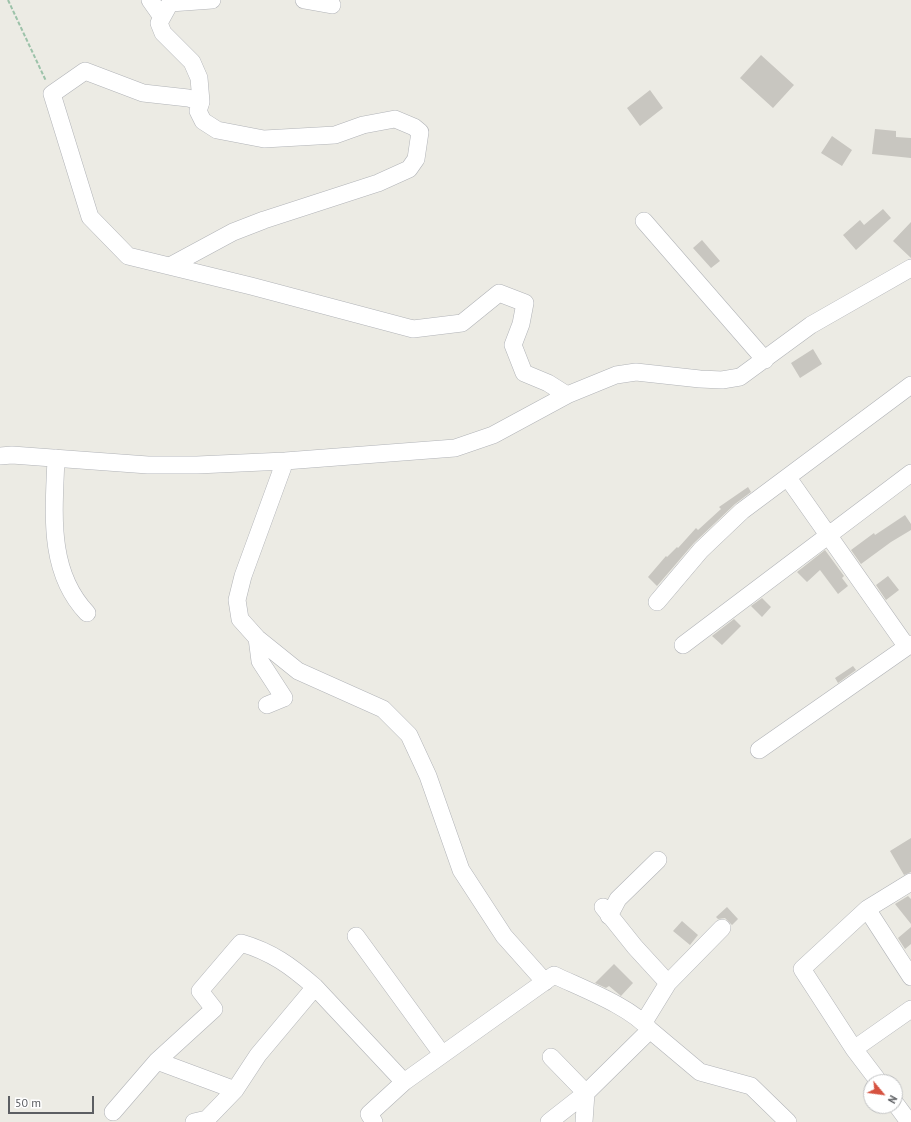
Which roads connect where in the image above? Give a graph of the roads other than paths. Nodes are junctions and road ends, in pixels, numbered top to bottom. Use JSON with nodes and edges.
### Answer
{"nodes":[{"id":1,"x":150,"y":0,"type":"edge"},
{"id":2,"x":212,"y":0,"type":"edge"},
{"id":3,"x":304,"y":0,"type":"edge"},
{"id":4,"x":176,"y":2,"type":"edge"},
{"id":5,"x":332,"y":5,"type":"dead end"},
{"id":6,"x":162,"y":17,"type":"junction"},
{"id":7,"x":201,"y":102,"type":"junction"},
{"id":8,"x":644,"y":220,"type":"dead end"},
{"id":9,"x":170,"y":266,"type":"junction"},
{"id":10,"x":911,"y":268,"type":"edge"},
{"id":11,"x":765,"y":360,"type":"junction"},
{"id":12,"x":911,"y":385,"type":"edge"},
{"id":13,"x":567,"y":395,"type":"junction"},
{"id":14,"x":0,"y":456,"type":"edge"},
{"id":15,"x":56,"y":458,"type":"junction"},
{"id":16,"x":285,"y":461,"type":"junction"},
{"id":17,"x":911,"y":473,"type":"edge"},
{"id":18,"x":788,"y":478,"type":"junction"},
{"id":19,"x":828,"y":534,"type":"junction"},
{"id":20,"x":657,"y":602,"type":"dead end"},
{"id":21,"x":87,"y":613,"type":"dead end"},
{"id":22,"x":257,"y":638,"type":"junction"},
{"id":23,"x":683,"y":645,"type":"dead end"},
{"id":24,"x":909,"y":646,"type":"edge"},
{"id":25,"x":267,"y":705,"type":"dead end"},
{"id":26,"x":759,"y":750,"type":"dead end"},
{"id":27,"x":658,"y":860,"type":"dead end"},
{"id":28,"x":911,"y":882,"type":"edge"},
{"id":29,"x":866,"y":909,"type":"junction"},
{"id":30,"x":722,"y":928,"type":"dead end"},
{"id":31,"x":356,"y":936,"type":"dead end"},
{"id":32,"x":911,"y":977,"type":"edge"},
{"id":33,"x":545,"y":982,"type":"junction"},
{"id":34,"x":668,"y":982,"type":"junction"},
{"id":35,"x":315,"y":987,"type":"junction"},
{"id":36,"x":911,"y":1009,"type":"edge"},
{"id":37,"x":647,"y":1026,"type":"junction"},
{"id":38,"x":854,"y":1049,"type":"junction"},
{"id":39,"x":442,"y":1054,"type":"junction"},
{"id":40,"x":550,"y":1057,"type":"dead end"},
{"id":41,"x":157,"y":1061,"type":"junction"},
{"id":42,"x":873,"y":1074,"type":"edge"},
{"id":43,"x":404,"y":1082,"type":"junction"},
{"id":44,"x":235,"y":1090,"type":"junction"},
{"id":45,"x":586,"y":1093,"type":"junction"},
{"id":46,"x":112,"y":1112,"type":"dead end"},
{"id":47,"x":903,"y":1114,"type":"edge"},
{"id":48,"x":194,"y":1122,"type":"edge"},
{"id":49,"x":374,"y":1122,"type":"edge"},
{"id":50,"x":549,"y":1122,"type":"edge"},
{"id":51,"x":584,"y":1122,"type":"edge"},
{"id":52,"x":788,"y":1122,"type":"edge"},
{"id":53,"x":909,"y":1122,"type":"edge"}],
"edges":[{"from":1,"to":6,"type":"street"},
{"from":2,"to":4,"type":"street"},
{"from":3,"to":5,"type":"street"},
{"from":4,"to":6,"type":"street"},
{"from":6,"to":7,"type":"street"},
{"from":7,"to":9,"type":"street"},
{"from":7,"to":9,"type":"street"},
{"from":8,"to":11,"type":"street"},
{"from":9,"to":13,"type":"street"},
{"from":10,"to":11,"type":"street"},
{"from":11,"to":13,"type":"street"},
{"from":12,"to":18,"type":"street"},
{"from":13,"to":16,"type":"street"},
{"from":14,"to":15,"type":"street"},
{"from":15,"to":16,"type":"street"},
{"from":15,"to":21,"type":"street"},
{"from":16,"to":22,"type":"street"},
{"from":17,"to":19,"type":"street"},
{"from":18,"to":19,"type":"street"},
{"from":18,"to":20,"type":"street"},
{"from":19,"to":23,"type":"street"},
{"from":19,"to":24,"type":"street"},
{"from":22,"to":25,"type":"street"},
{"from":22,"to":33,"type":"street"},
{"from":24,"to":26,"type":"street"},
{"from":27,"to":34,"type":"street"},
{"from":28,"to":29,"type":"street"},
{"from":29,"to":32,"type":"street"},
{"from":29,"to":38,"type":"street"},
{"from":30,"to":34,"type":"street"},
{"from":31,"to":39,"type":"street"},
{"from":33,"to":37,"type":"street"},
{"from":33,"to":39,"type":"street"},
{"from":34,"to":37,"type":"street"},
{"from":35,"to":41,"type":"street"},
{"from":35,"to":43,"type":"street"},
{"from":35,"to":44,"type":"street"},
{"from":36,"to":38,"type":"street"},
{"from":37,"to":45,"type":"street"},
{"from":37,"to":52,"type":"street"},
{"from":38,"to":42,"type":"street"},
{"from":39,"to":43,"type":"street"},
{"from":40,"to":45,"type":"street"},
{"from":41,"to":44,"type":"street"},
{"from":41,"to":46,"type":"street"},
{"from":43,"to":49,"type":"street"},
{"from":44,"to":48,"type":"street"},
{"from":45,"to":50,"type":"street"},
{"from":45,"to":51,"type":"street"},
{"from":47,"to":53,"type":"street"}]}
